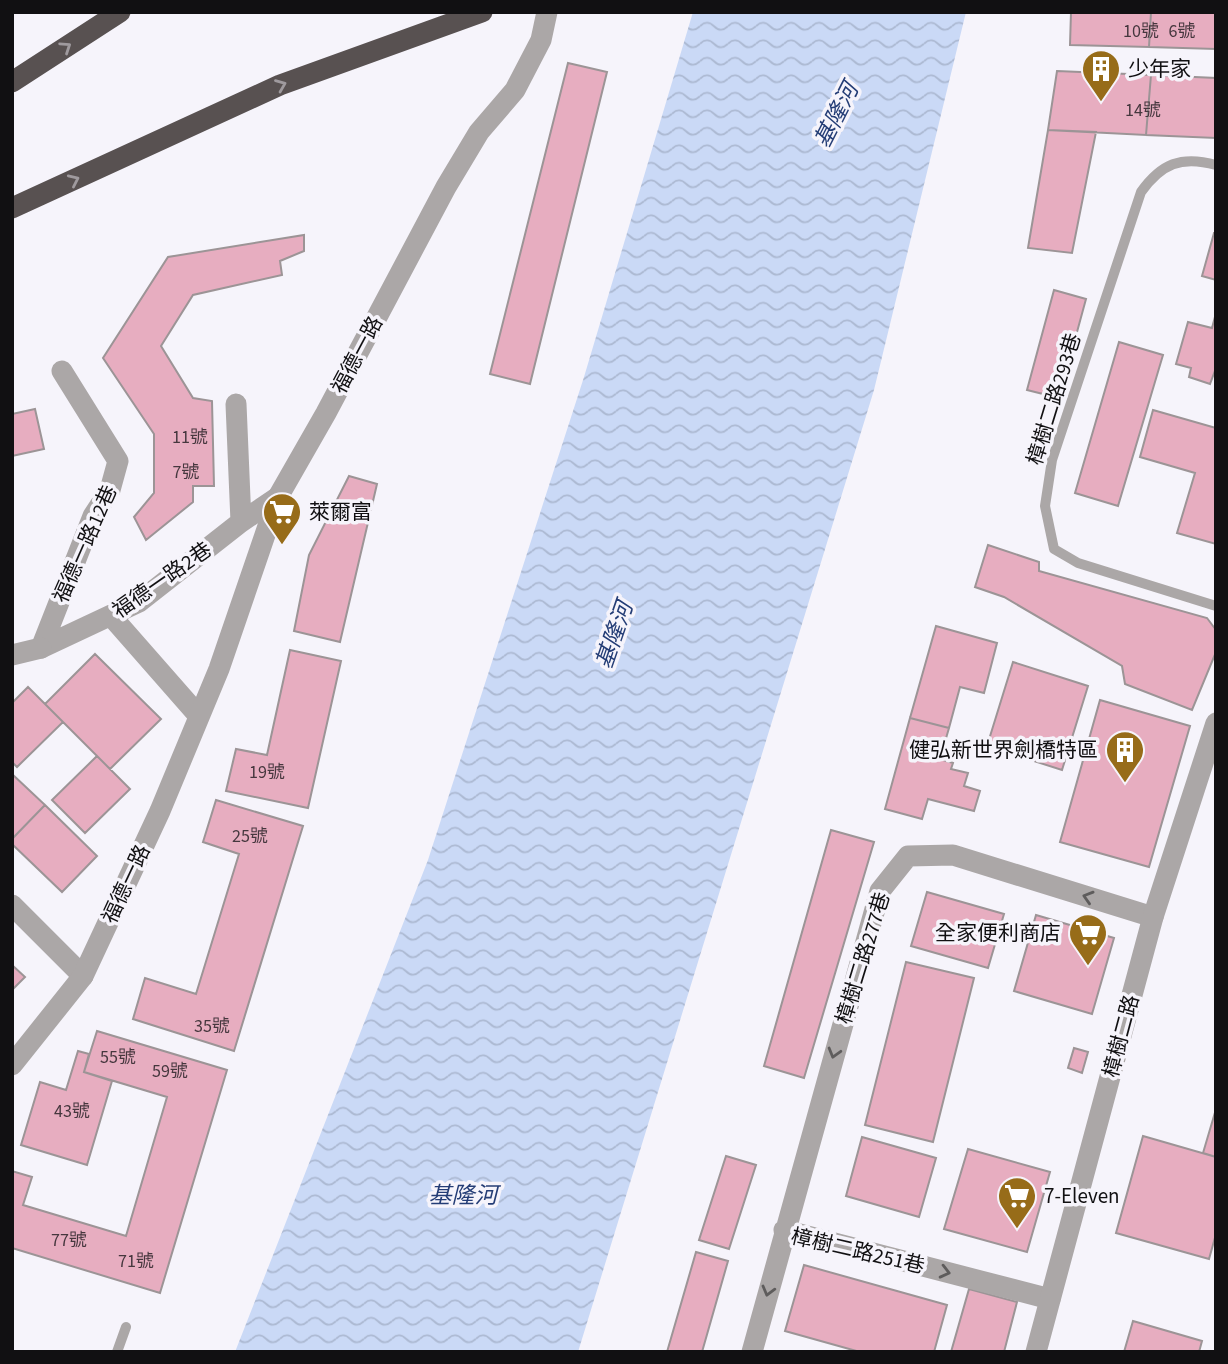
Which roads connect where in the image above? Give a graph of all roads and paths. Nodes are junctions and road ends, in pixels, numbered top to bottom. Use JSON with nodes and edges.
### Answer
{"nodes":[{"id":1,"x":120,"y":12,"type":"edge"},
{"id":2,"x":482,"y":12,"type":"edge"},
{"id":3,"x":547,"y":12,"type":"edge"},
{"id":4,"x":12,"y":82,"type":"edge"},
{"id":5,"x":1216,"y":165,"type":"edge"},
{"id":6,"x":12,"y":208,"type":"edge"},
{"id":7,"x":62,"y":371,"type":"dead end"},
{"id":8,"x":236,"y":404,"type":"dead end"},
{"id":9,"x":278,"y":497,"type":"junction"},
{"id":10,"x":241,"y":522,"type":"junction"},
{"id":11,"x":1216,"y":606,"type":"edge"},
{"id":12,"x":112,"y":617,"type":"junction"},
{"id":13,"x":41,"y":648,"type":"junction"},
{"id":14,"x":12,"y":655,"type":"edge"},
{"id":15,"x":198,"y":715,"type":"junction"},
{"id":16,"x":1216,"y":723,"type":"edge"},
{"id":17,"x":12,"y":905,"type":"edge"},
{"id":18,"x":1153,"y":917,"type":"junction"},
{"id":19,"x":83,"y":975,"type":"junction"},
{"id":20,"x":12,"y":1065,"type":"edge"},
{"id":21,"x":784,"y":1230,"type":"junction"},
{"id":22,"x":1050,"y":1299,"type":"junction"},
{"id":23,"x":126,"y":1328,"type":"dead end"},
{"id":24,"x":117,"y":1352,"type":"edge"},
{"id":25,"x":752,"y":1352,"type":"edge"},
{"id":26,"x":1036,"y":1352,"type":"edge"}],
"edges":[{"from":4,"to":1,"type":"highway","one_way":true},
{"from":6,"to":2,"type":"highway","one_way":true},
{"from":3,"to":9,"type":"street","name":"福德一路"},
{"from":5,"to":11,"type":"lane","name":"樟樹二路293巷"},
{"from":7,"to":13,"type":"street","name":"福德一路12巷"},
{"from":8,"to":10,"type":"street"},
{"from":9,"to":10,"type":"street","name":"福德一路2巷"},
{"from":9,"to":15,"type":"street","name":"福德一路"},
{"from":10,"to":12,"type":"street","name":"福德一路2巷"},
{"from":12,"to":13,"type":"street","name":"福德一路2巷"},
{"from":12,"to":15,"type":"street"},
{"from":13,"to":14,"type":"street","name":"福德一路2巷"},
{"from":15,"to":19,"type":"street","name":"福德一路"},
{"from":16,"to":18,"type":"street","name":"樟樹二路"},
{"from":17,"to":19,"type":"street"},
{"from":18,"to":21,"type":"street","name":"樟樹二路277巷","one_way":true},
{"from":18,"to":22,"type":"street","name":"樟樹二路"},
{"from":19,"to":20,"type":"street","name":"福德一路"},
{"from":21,"to":22,"type":"street","name":"樟樹二路251巷","one_way":true},
{"from":21,"to":25,"type":"street","name":"樟樹二路251巷","one_way":true},
{"from":22,"to":26,"type":"street","name":"樟樹二路"},
{"from":23,"to":24,"type":"lane"}]}
